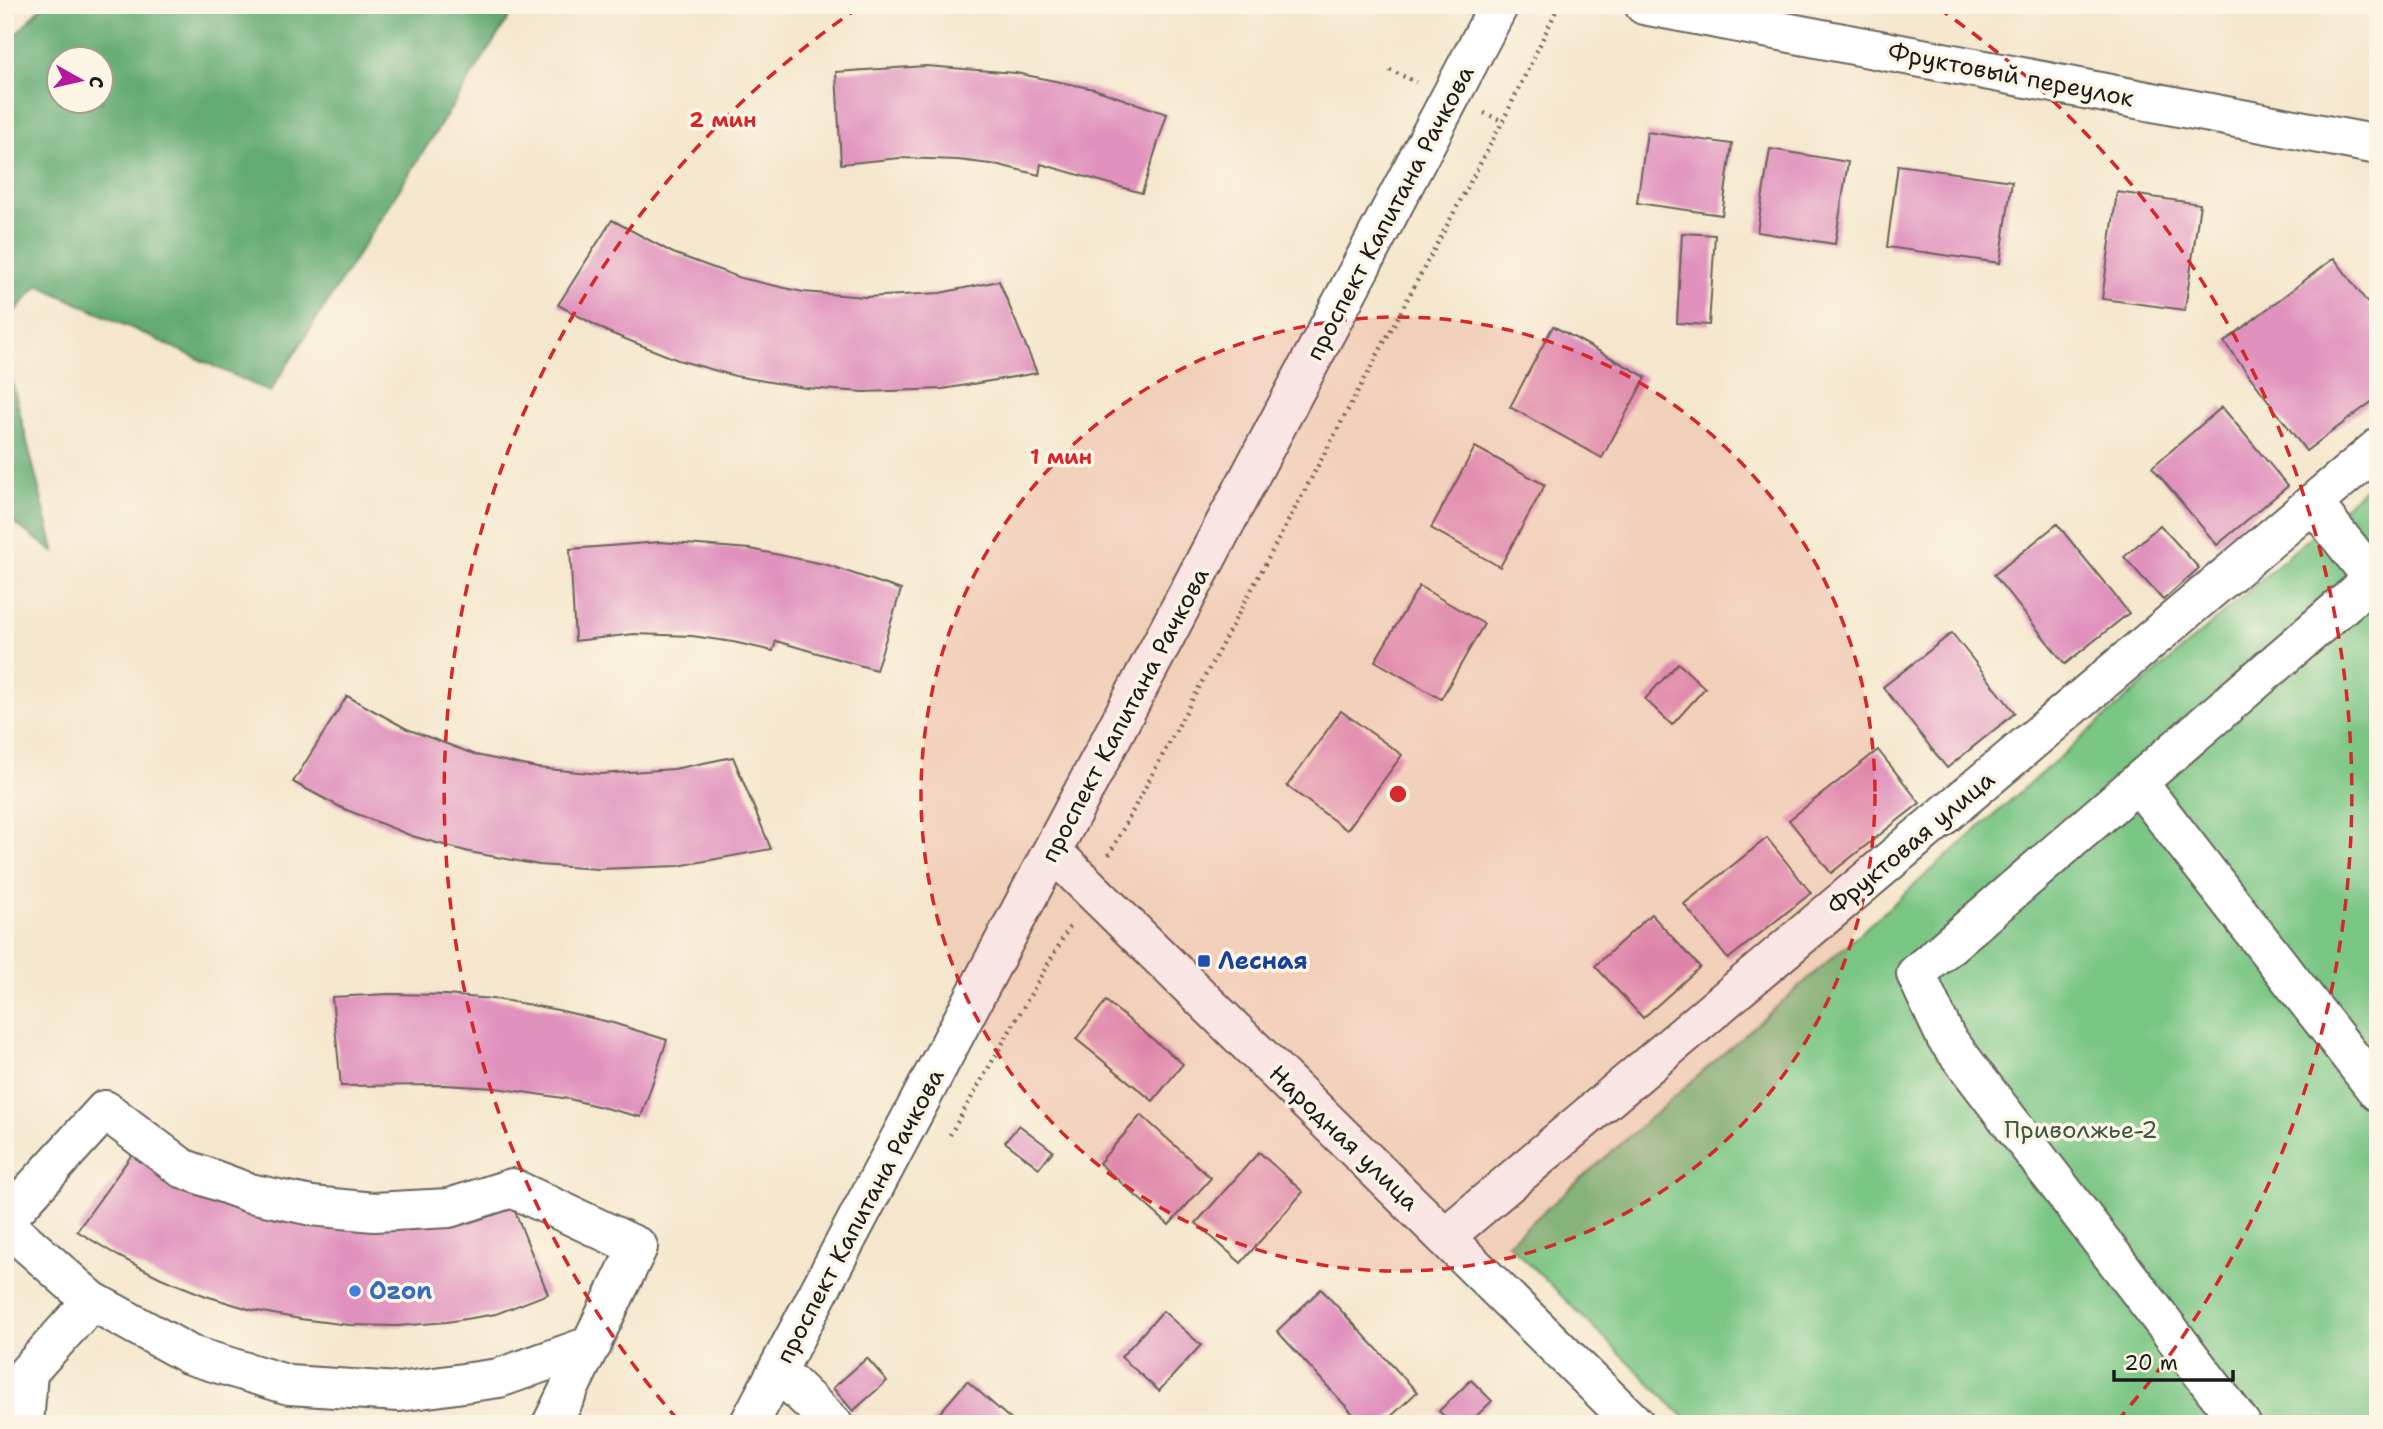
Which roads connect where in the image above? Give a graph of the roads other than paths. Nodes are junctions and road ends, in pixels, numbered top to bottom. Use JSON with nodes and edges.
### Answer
{"nodes":[{"id":1,"x":1499,"y":5,"type":"edge"},
{"id":2,"x":1644,"y":5,"type":"edge"},
{"id":3,"x":2378,"y":145,"type":"edge"},
{"id":4,"x":2378,"y":448,"type":"edge"},
{"id":5,"x":2313,"y":503,"type":"junction"},
{"id":6,"x":2375,"y":582,"type":"edge"},
{"id":7,"x":2138,"y":783,"type":"junction"},
{"id":8,"x":1053,"y":852,"type":"junction"},
{"id":9,"x":2378,"y":1092,"type":"edge"},
{"id":10,"x":5,"y":1222,"type":"edge"},
{"id":11,"x":1445,"y":1237,"type":"junction"},
{"id":12,"x":92,"y":1301,"type":"junction"},
{"id":13,"x":592,"y":1345,"type":"junction"},
{"id":14,"x":778,"y":1371,"type":"junction"},
{"id":15,"x":16,"y":1383,"type":"edge"},
{"id":16,"x":24,"y":1424,"type":"edge"},
{"id":17,"x":552,"y":1424,"type":"edge"},
{"id":18,"x":749,"y":1424,"type":"edge"},
{"id":19,"x":832,"y":1424,"type":"edge"},
{"id":20,"x":1634,"y":1424,"type":"edge"},
{"id":21,"x":2241,"y":1424,"type":"edge"}],
"edges":[{"from":1,"to":8,"type":"street","name":"проспект Капитана Рачкова"},
{"from":2,"to":3,"type":"street","name":"Фруктовый переулок"},
{"from":4,"to":5,"type":"street","name":"Фруктовая улица"},
{"from":5,"to":6,"type":"street"},
{"from":5,"to":11,"type":"street","name":"Фруктовая улица"},
{"from":6,"to":7,"type":"street"},
{"from":7,"to":9,"type":"street"},
{"from":7,"to":21,"type":"street"},
{"from":8,"to":11,"type":"street","name":"Народная улица"},
{"from":8,"to":14,"type":"street","name":"проспект Капитана Рачкова"},
{"from":10,"to":12,"type":"street"},
{"from":10,"to":13,"type":"street"},
{"from":11,"to":20,"type":"street","name":"Народная улица"},
{"from":12,"to":13,"type":"street"},
{"from":12,"to":15,"type":"street"},
{"from":13,"to":17,"type":"street"},
{"from":14,"to":18,"type":"street","name":"проспект Капитана Рачкова"},
{"from":14,"to":19,"type":"street"},
{"from":15,"to":16,"type":"street"}]}
